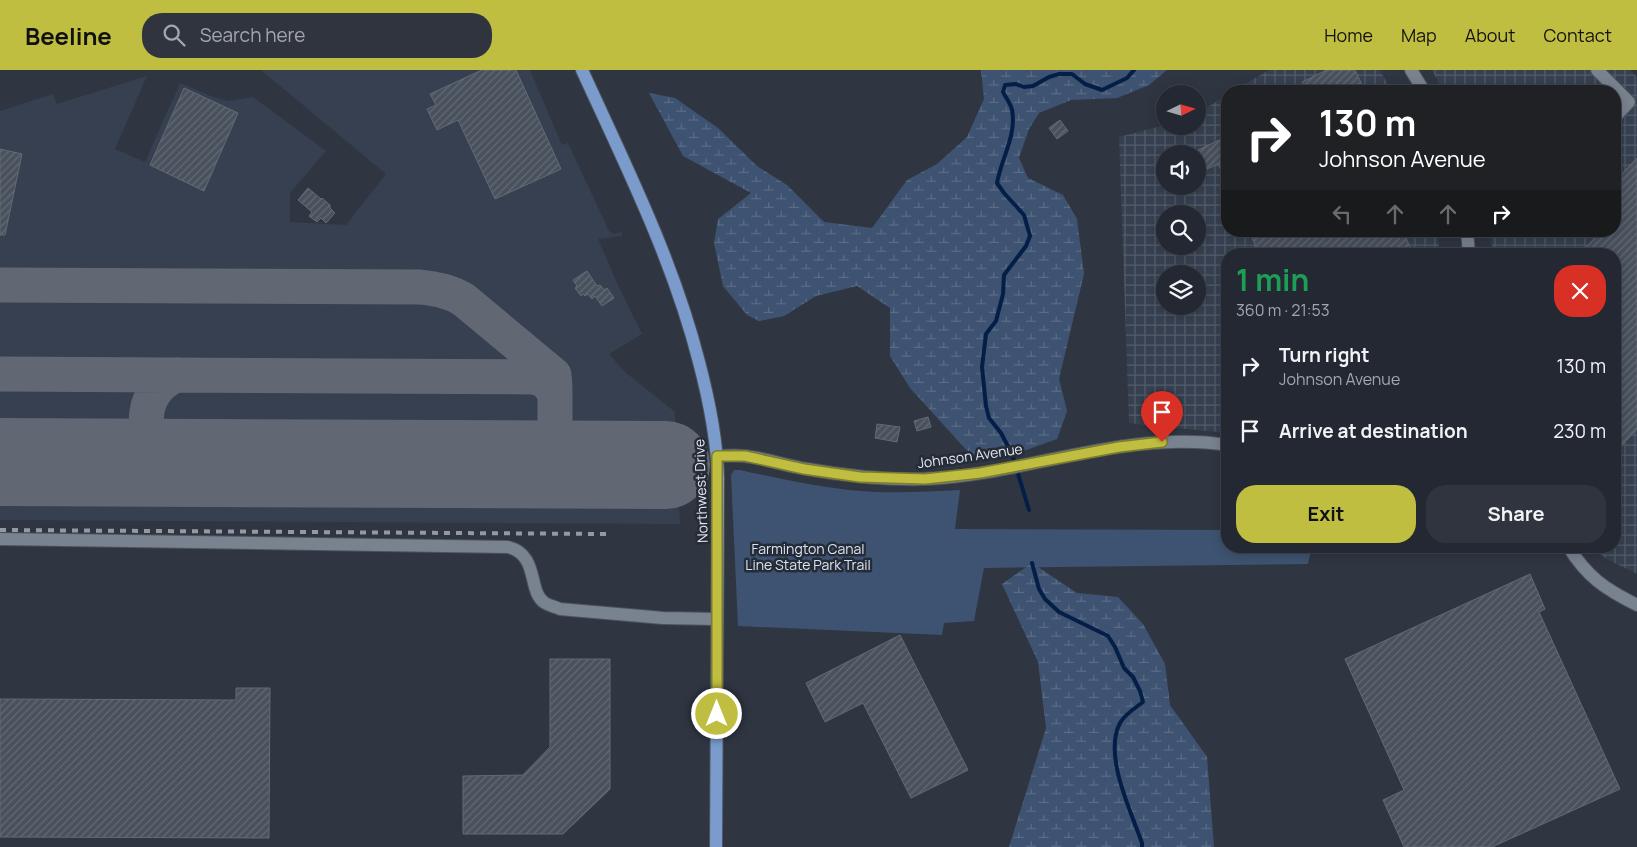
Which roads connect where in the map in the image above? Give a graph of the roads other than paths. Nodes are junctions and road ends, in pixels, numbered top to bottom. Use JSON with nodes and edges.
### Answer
{"nodes":[{"id":1,"x":582,"y":70,"type":"edge"},
{"id":2,"x":1411,"y":70,"type":"edge"},
{"id":3,"x":1597,"y":70,"type":"edge"},
{"id":4,"x":1420,"y":85,"type":"edge"},
{"id":5,"x":1612,"y":85,"type":"edge"},
{"id":6,"x":1621,"y":94,"type":"edge"},
{"id":7,"x":1621,"y":111,"type":"edge"},
{"id":8,"x":1221,"y":443,"type":"edge"},
{"id":9,"x":717,"y":456,"type":"junction"},
{"id":10,"x":0,"y":539,"type":"edge"},
{"id":11,"x":1572,"y":553,"type":"edge"},
{"id":12,"x":1637,"y":605,"type":"edge"},
{"id":13,"x":717,"y":619,"type":"junction"},
{"id":14,"x":716,"y":847,"type":"edge"}],
"edges":[{"from":1,"to":9,"type":"main road","name":"Northwest Drive"},
{"from":2,"to":4,"type":"street"},
{"from":3,"to":5,"type":"street"},
{"from":6,"to":7,"type":"street"},
{"from":8,"to":9,"type":"street","name":"Johnson Avenue"},
{"from":9,"to":13,"type":"main road","name":"Northwest Drive"},
{"from":10,"to":13,"type":"street"},
{"from":11,"to":12,"type":"street"},
{"from":13,"to":14,"type":"main road","name":"Northwest Drive"}]}
